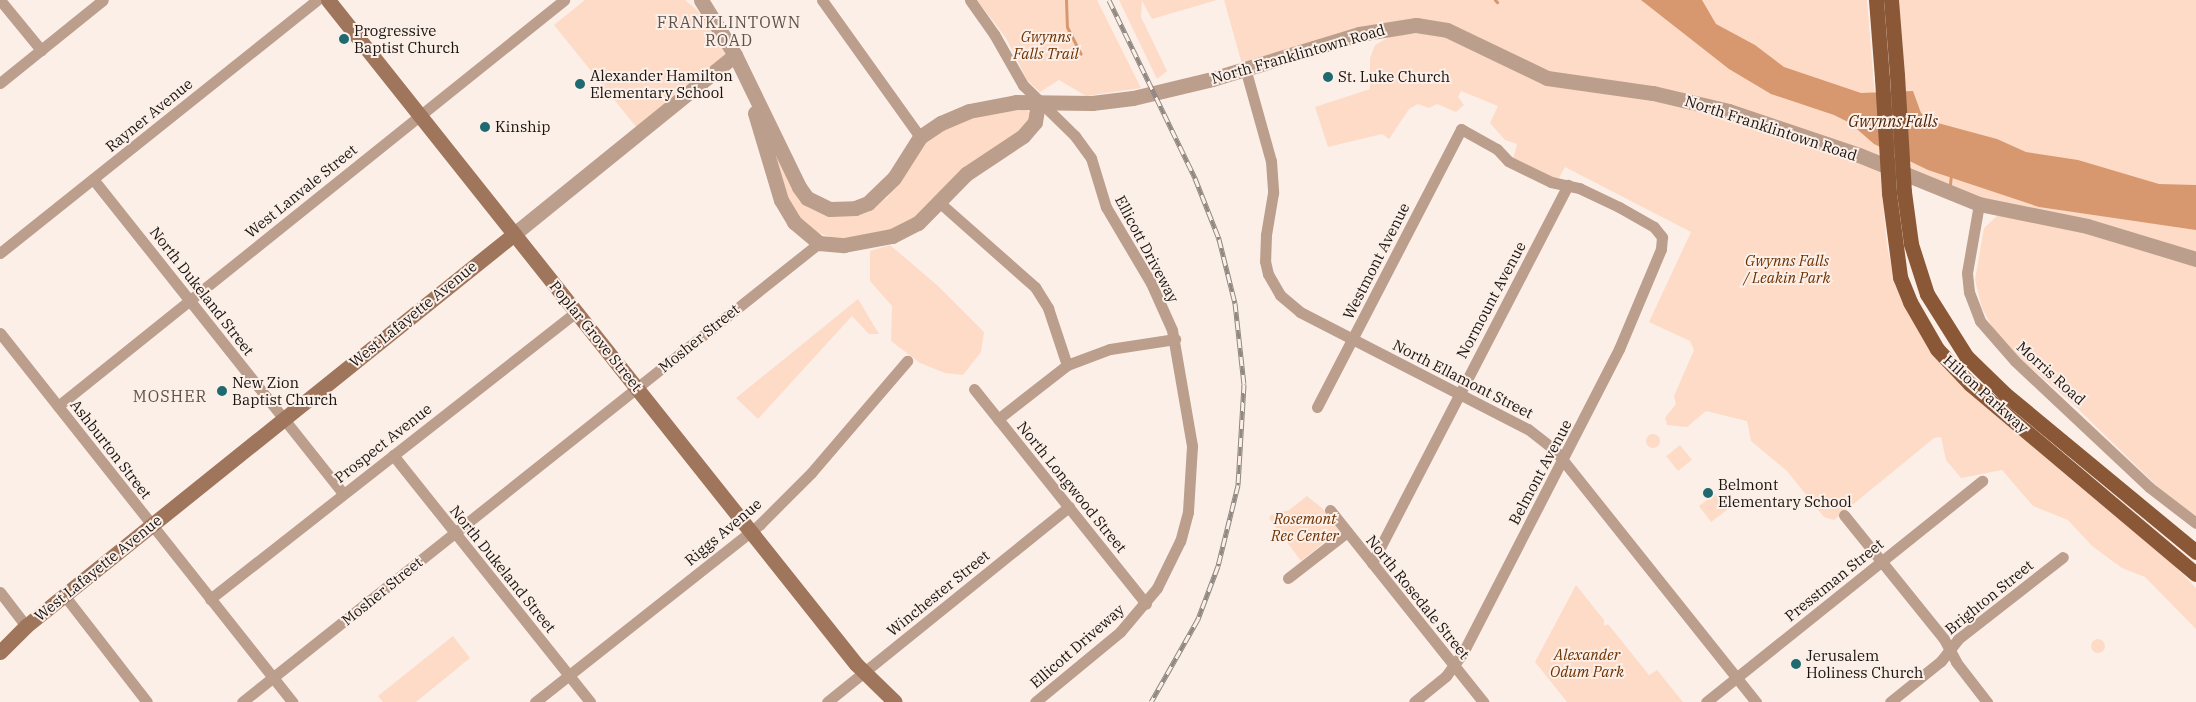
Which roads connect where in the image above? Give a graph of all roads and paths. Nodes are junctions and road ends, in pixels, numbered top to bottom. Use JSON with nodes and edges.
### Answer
{"nodes":[{"id":1,"x":0,"y":0,"type":"edge"},
{"id":2,"x":103,"y":0,"type":"edge"},
{"id":3,"x":317,"y":0,"type":"edge"},
{"id":4,"x":328,"y":0,"type":"edge"},
{"id":5,"x":564,"y":0,"type":"edge"},
{"id":6,"x":701,"y":0,"type":"edge"},
{"id":7,"x":822,"y":0,"type":"edge"},
{"id":8,"x":970,"y":0,"type":"edge"},
{"id":9,"x":1876,"y":0,"type":"edge"},
{"id":10,"x":1891,"y":0,"type":"edge"},
{"id":11,"x":40,"y":50,"type":"junction"},
{"id":12,"x":735,"y":55,"type":"junction"},
{"id":13,"x":1245,"y":68,"type":"junction"},
{"id":14,"x":1889,"y":76,"type":"junction"},
{"id":15,"x":0,"y":83,"type":"edge"},
{"id":16,"x":748,"y":84,"type":"junction"},
{"id":17,"x":1038,"y":102,"type":"junction"},
{"id":18,"x":420,"y":115,"type":"junction"},
{"id":19,"x":920,"y":137,"type":"junction"},
{"id":20,"x":93,"y":179,"type":"junction"},
{"id":21,"x":1568,"y":186,"type":"junction"},
{"id":22,"x":1897,"y":193,"type":"junction"},
{"id":23,"x":940,"y":203,"type":"junction"},
{"id":24,"x":1979,"y":204,"type":"junction"},
{"id":25,"x":514,"y":234,"type":"junction"},
{"id":26,"x":819,"y":242,"type":"junction"},
{"id":27,"x":0,"y":253,"type":"edge"},
{"id":28,"x":2196,"y":260,"type":"edge"},
{"id":29,"x":190,"y":300,"type":"junction"},
{"id":30,"x":576,"y":312,"type":"junction"},
{"id":31,"x":0,"y":333,"type":"edge"},
{"id":32,"x":1175,"y":339,"type":"junction"},
{"id":33,"x":1353,"y":339,"type":"junction"},
{"id":34,"x":907,"y":361,"type":"dead end"},
{"id":35,"x":1066,"y":365,"type":"junction"},
{"id":36,"x":637,"y":388,"type":"junction"},
{"id":37,"x":974,"y":389,"type":"dead end"},
{"id":38,"x":1460,"y":393,"type":"junction"},
{"id":39,"x":58,"y":406,"type":"junction"},
{"id":40,"x":1317,"y":407,"type":"dead end"},
{"id":41,"x":284,"y":419,"type":"junction"},
{"id":42,"x":998,"y":419,"type":"junction"},
{"id":43,"x":393,"y":455,"type":"junction"},
{"id":44,"x":1563,"y":459,"type":"junction"},
{"id":45,"x":1982,"y":481,"type":"dead end"},
{"id":46,"x":343,"y":493,"type":"junction"},
{"id":47,"x":1069,"y":508,"type":"junction"},
{"id":48,"x":1330,"y":510,"type":"dead end"},
{"id":49,"x":1844,"y":515,"type":"dead end"},
{"id":50,"x":2196,"y":523,"type":"edge"},
{"id":51,"x":152,"y":524,"type":"junction"},
{"id":52,"x":751,"y":531,"type":"junction"},
{"id":53,"x":1347,"y":532,"type":"junction"},
{"id":54,"x":454,"y":533,"type":"junction"},
{"id":55,"x":2196,"y":552,"type":"edge"},
{"id":56,"x":2063,"y":556,"type":"dead end"},
{"id":57,"x":1881,"y":562,"type":"junction"},
{"id":58,"x":1372,"y":563,"type":"junction"},
{"id":59,"x":2196,"y":574,"type":"edge"},
{"id":60,"x":1288,"y":578,"type":"dead end"},
{"id":61,"x":0,"y":592,"type":"edge"},
{"id":62,"x":64,"y":595,"type":"junction"},
{"id":63,"x":210,"y":599,"type":"junction"},
{"id":64,"x":1146,"y":604,"type":"junction"},
{"id":65,"x":26,"y":626,"type":"junction"},
{"id":66,"x":1950,"y":650,"type":"junction"},
{"id":67,"x":0,"y":652,"type":"edge"},
{"id":68,"x":1455,"y":666,"type":"junction"},
{"id":69,"x":864,"y":673,"type":"junction"},
{"id":70,"x":569,"y":676,"type":"junction"},
{"id":71,"x":273,"y":677,"type":"junction"},
{"id":72,"x":1736,"y":678,"type":"junction"},
{"id":73,"x":147,"y":702,"type":"edge"},
{"id":74,"x":242,"y":702,"type":"edge"},
{"id":75,"x":292,"y":702,"type":"edge"},
{"id":76,"x":535,"y":702,"type":"edge"},
{"id":77,"x":590,"y":702,"type":"edge"},
{"id":78,"x":827,"y":702,"type":"edge"},
{"id":79,"x":895,"y":702,"type":"edge"},
{"id":80,"x":1035,"y":702,"type":"edge"},
{"id":81,"x":1414,"y":702,"type":"edge"},
{"id":82,"x":1483,"y":702,"type":"edge"},
{"id":83,"x":1706,"y":702,"type":"edge"},
{"id":84,"x":1756,"y":702,"type":"edge"},
{"id":85,"x":1890,"y":702,"type":"edge"},
{"id":86,"x":1987,"y":702,"type":"edge"}],
"edges":[{"from":1,"to":11,"type":"street"},
{"from":2,"to":11,"type":"street"},
{"from":3,"to":20,"type":"street","name":"Rayner Avenue"},
{"from":4,"to":18,"type":"main road","name":"Poplar Grove Street"},
{"from":5,"to":18,"type":"street","name":"West Lanvale Street"},
{"from":6,"to":12,"type":"street","name":"North Franklintown Road"},
{"from":7,"to":19,"type":"street"},
{"from":8,"to":17,"type":"street","name":"Ellicott Driveway"},
{"from":9,"to":14,"type":"main road","name":"Hilton Parkway"},
{"from":10,"to":14,"type":"main road","name":"Hilton Parkway"},
{"from":11,"to":15,"type":"street"},
{"from":12,"to":16,"type":"street","name":"North Franklintown Road"},
{"from":12,"to":25,"type":"street","name":"West Lafayette Avenue"},
{"from":13,"to":17,"type":"street","name":"North Franklintown Road"},
{"from":13,"to":24,"type":"street","name":"North Franklintown Road"},
{"from":13,"to":33,"type":"street","name":"North Ellamont Street"},
{"from":14,"to":22,"type":"main road","name":"Hilton Parkway","bridge":true},
{"from":16,"to":19,"type":"street","name":"North Franklintown Road"},
{"from":16,"to":26,"type":"street","name":"North Franklintown Road"},
{"from":17,"to":19,"type":"street","name":"North Franklintown Road"},
{"from":17,"to":23,"type":"street"},
{"from":17,"to":32,"type":"street","name":"Ellicott Driveway"},
{"from":18,"to":25,"type":"main road","name":"Poplar Grove Street"},
{"from":18,"to":29,"type":"street","name":"West Lanvale Street"},
{"from":20,"to":27,"type":"street","name":"Rayner Avenue"},
{"from":20,"to":29,"type":"street","name":"North Dukeland Street"},
{"from":21,"to":33,"type":"street","name":"Westmont Avenue"},
{"from":21,"to":38,"type":"street","name":"Normount Avenue"},
{"from":21,"to":44,"type":"street","name":"Belmont Avenue"},
{"from":22,"to":55,"type":"main road","name":"Hilton Parkway"},
{"from":22,"to":59,"type":"main road","name":"Hilton Parkway"},
{"from":23,"to":26,"type":"street"},
{"from":23,"to":35,"type":"street"},
{"from":24,"to":28,"type":"street","name":"North Franklintown Road"},
{"from":24,"to":50,"type":"street","name":"Morris Road"},
{"from":25,"to":30,"type":"main road","name":"Poplar Grove Street"},
{"from":25,"to":41,"type":"main road","name":"West Lafayette Avenue"},
{"from":26,"to":36,"type":"street","name":"Mosher Street"},
{"from":29,"to":39,"type":"street","name":"West Lanvale Street"},
{"from":29,"to":41,"type":"street","name":"North Dukeland Street"},
{"from":30,"to":36,"type":"main road","name":"Poplar Grove Street"},
{"from":30,"to":43,"type":"street","name":"Prospect Avenue"},
{"from":31,"to":39,"type":"street","name":"Ashburton Street"},
{"from":32,"to":35,"type":"street"},
{"from":32,"to":64,"type":"street","name":"Ellicott Driveway"},
{"from":33,"to":38,"type":"street","name":"North Ellamont Street"},
{"from":33,"to":40,"type":"street","name":"Westmont Avenue"},
{"from":34,"to":52,"type":"street","name":"Riggs Avenue"},
{"from":35,"to":42,"type":"street"},
{"from":36,"to":52,"type":"main road","name":"Poplar Grove Street"},
{"from":36,"to":54,"type":"street","name":"Mosher Street"},
{"from":37,"to":42,"type":"street","name":"North Longwood Street"},
{"from":38,"to":44,"type":"street","name":"North Ellamont Street"},
{"from":38,"to":58,"type":"street","name":"Normount Avenue"},
{"from":39,"to":51,"type":"street","name":"Ashburton Street"},
{"from":41,"to":46,"type":"street","name":"North Dukeland Street"},
{"from":41,"to":51,"type":"main road","name":"West Lafayette Avenue"},
{"from":42,"to":47,"type":"street","name":"North Longwood Street"},
{"from":43,"to":46,"type":"street","name":"Prospect Avenue"},
{"from":43,"to":54,"type":"street","name":"North Dukeland Street"},
{"from":44,"to":68,"type":"street","name":"Belmont Avenue"},
{"from":44,"to":72,"type":"street","name":"North Ellamont Street"},
{"from":45,"to":57,"type":"street","name":"Presstman Street"},
{"from":46,"to":63,"type":"street","name":"Prospect Avenue"},
{"from":47,"to":64,"type":"street","name":"North Longwood Street"},
{"from":47,"to":69,"type":"street","name":"Winchester Street"},
{"from":48,"to":53,"type":"street","name":"North Rosedale Street"},
{"from":49,"to":57,"type":"street"},
{"from":51,"to":62,"type":"main road","name":"West Lafayette Avenue"},
{"from":51,"to":63,"type":"street","name":"Ashburton Street"},
{"from":52,"to":69,"type":"main road","name":"Poplar Grove Street"},
{"from":52,"to":70,"type":"street","name":"Riggs Avenue"},
{"from":53,"to":58,"type":"street","name":"North Rosedale Street"},
{"from":53,"to":60,"type":"street"},
{"from":54,"to":70,"type":"street","name":"North Dukeland Street"},
{"from":54,"to":71,"type":"street","name":"Mosher Street"},
{"from":56,"to":66,"type":"street","name":"Brighton Street"},
{"from":57,"to":66,"type":"street"},
{"from":57,"to":72,"type":"street","name":"Presstman Street"},
{"from":58,"to":68,"type":"street","name":"North Rosedale Street"},
{"from":61,"to":65,"type":"street"},
{"from":62,"to":65,"type":"main road","name":"West Lafayette Avenue"},
{"from":62,"to":73,"type":"street"},
{"from":63,"to":71,"type":"street","name":"Ashburton Street"},
{"from":64,"to":80,"type":"street","name":"Ellicott Driveway"},
{"from":65,"to":67,"type":"main road","name":"West Lafayette Avenue"},
{"from":66,"to":85,"type":"street","name":"Brighton Street"},
{"from":66,"to":86,"type":"street"},
{"from":68,"to":81,"type":"street","name":"Belmont Avenue"},
{"from":68,"to":82,"type":"street","name":"North Rosedale Street"},
{"from":69,"to":78,"type":"street","name":"Winchester Street"},
{"from":69,"to":79,"type":"main road","name":"Poplar Grove Street"},
{"from":70,"to":76,"type":"street","name":"Riggs Avenue"},
{"from":70,"to":77,"type":"street","name":"North Dukeland Street"},
{"from":71,"to":74,"type":"street","name":"Mosher Street"},
{"from":71,"to":75,"type":"street","name":"Ashburton Street"},
{"from":72,"to":83,"type":"street","name":"Presstman Street"},
{"from":72,"to":84,"type":"street","name":"North Ellamont Street"}]}
